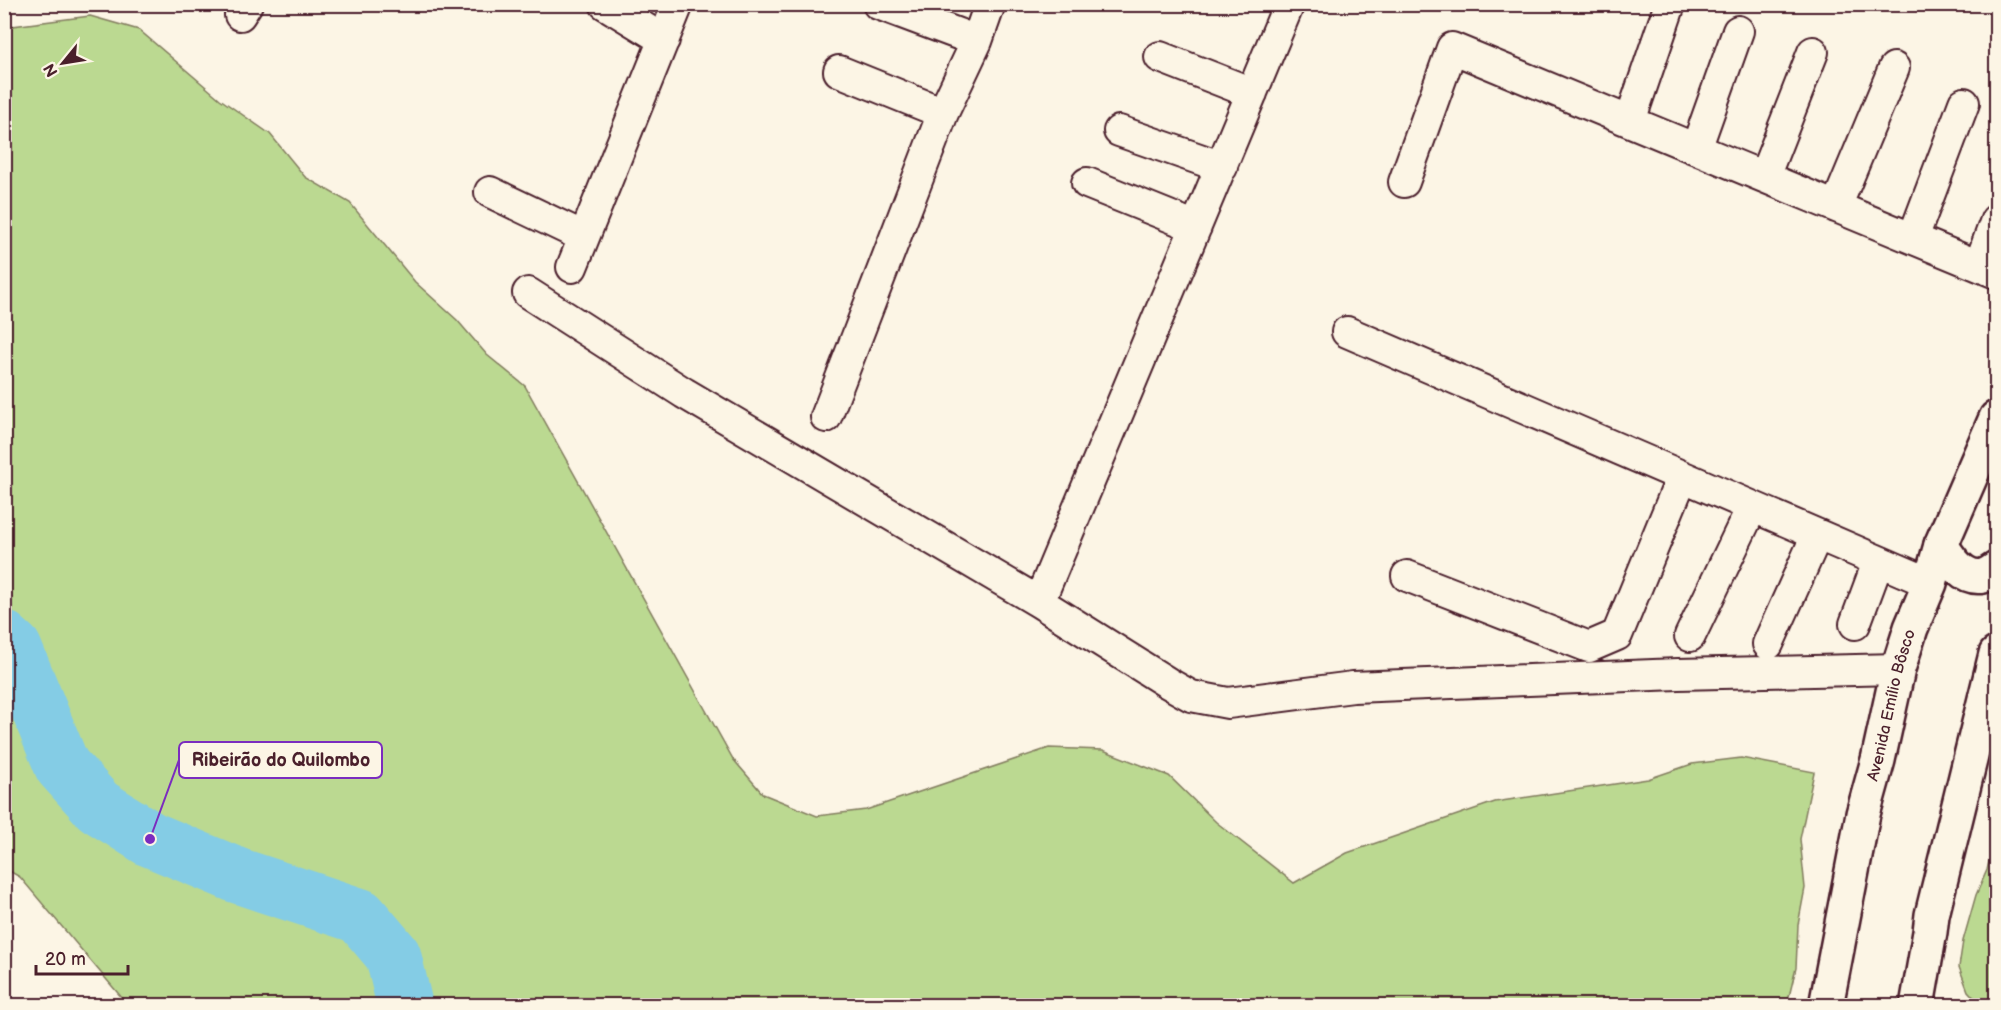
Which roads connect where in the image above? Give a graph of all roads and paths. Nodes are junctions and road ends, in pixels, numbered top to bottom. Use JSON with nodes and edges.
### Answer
{"nodes":[{"id":1,"x":605,"y":4,"type":"edge"},
{"id":2,"x":678,"y":4,"type":"edge"},
{"id":3,"x":878,"y":4,"type":"edge"},
{"id":4,"x":990,"y":4,"type":"edge"},
{"id":5,"x":1289,"y":4,"type":"edge"},
{"id":6,"x":1669,"y":7,"type":"dead end"},
{"id":7,"x":1738,"y":31,"type":"dead end"},
{"id":8,"x":664,"y":40,"type":"junction"},
{"id":9,"x":976,"y":40,"type":"junction"},
{"id":10,"x":1813,"y":52,"type":"dead end"},
{"id":11,"x":1160,"y":57,"type":"dead end"},
{"id":12,"x":1894,"y":68,"type":"dead end"},
{"id":13,"x":839,"y":71,"type":"dead end"},
{"id":14,"x":1252,"y":93,"type":"junction"},
{"id":15,"x":1964,"y":103,"type":"dead end"},
{"id":16,"x":943,"y":113,"type":"junction"},
{"id":17,"x":1630,"y":121,"type":"junction"},
{"id":18,"x":1119,"y":131,"type":"dead end"},
{"id":19,"x":1696,"y":148,"type":"junction"},
{"id":20,"x":1221,"y":167,"type":"junction"},
{"id":21,"x":1764,"y":177,"type":"junction"},
{"id":22,"x":1404,"y":182,"type":"dead end"},
{"id":23,"x":1087,"y":183,"type":"dead end"},
{"id":24,"x":490,"y":192,"type":"dead end"},
{"id":25,"x":1836,"y":207,"type":"junction"},
{"id":26,"x":1996,"y":220,"type":"edge"},
{"id":27,"x":1196,"y":227,"type":"junction"},
{"id":28,"x":584,"y":237,"type":"junction"},
{"id":29,"x":1913,"y":238,"type":"junction"},
{"id":30,"x":572,"y":267,"type":"dead end"},
{"id":31,"x":1988,"y":269,"type":"edge"},
{"id":32,"x":528,"y":293,"type":"dead end"},
{"id":33,"x":1347,"y":332,"type":"dead end"},
{"id":34,"x":826,"y":417,"type":"dead end"},
{"id":35,"x":1996,"y":418,"type":"edge"},
{"id":36,"x":1682,"y":477,"type":"junction"},
{"id":37,"x":1752,"y":507,"type":"junction"},
{"id":38,"x":1816,"y":535,"type":"junction"},
{"id":39,"x":1941,"y":545,"type":"junction"},
{"id":40,"x":1878,"y":562,"type":"junction"},
{"id":41,"x":1996,"y":569,"type":"edge"},
{"id":42,"x":1407,"y":576,"type":"dead end"},
{"id":43,"x":1930,"y":583,"type":"junction"},
{"id":44,"x":1039,"y":602,"type":"junction"},
{"id":45,"x":1855,"y":624,"type":"dead end"},
{"id":46,"x":1690,"y":636,"type":"dead end"},
{"id":47,"x":1768,"y":644,"type":"dead end"},
{"id":48,"x":1996,"y":654,"type":"edge"},
{"id":49,"x":1898,"y":669,"type":"junction"},
{"id":50,"x":1826,"y":1005,"type":"edge"},
{"id":51,"x":1917,"y":1005,"type":"edge"}],
"edges":[{"from":1,"to":8,"type":"street"},
{"from":2,"to":8,"type":"street"},
{"from":3,"to":9,"type":"street"},
{"from":4,"to":9,"type":"street"},
{"from":5,"to":14,"type":"street"},
{"from":6,"to":17,"type":"street"},
{"from":7,"to":19,"type":"street"},
{"from":8,"to":28,"type":"street"},
{"from":9,"to":16,"type":"street"},
{"from":10,"to":21,"type":"street"},
{"from":11,"to":14,"type":"street"},
{"from":12,"to":25,"type":"street"},
{"from":13,"to":16,"type":"street"},
{"from":14,"to":20,"type":"street"},
{"from":15,"to":29,"type":"street"},
{"from":16,"to":34,"type":"street"},
{"from":17,"to":19,"type":"street"},
{"from":17,"to":22,"type":"street"},
{"from":18,"to":20,"type":"street"},
{"from":19,"to":21,"type":"street"},
{"from":20,"to":27,"type":"street"},
{"from":21,"to":25,"type":"street"},
{"from":23,"to":27,"type":"street"},
{"from":24,"to":28,"type":"street"},
{"from":25,"to":29,"type":"street"},
{"from":26,"to":31,"type":"street"},
{"from":27,"to":44,"type":"street"},
{"from":28,"to":30,"type":"street"},
{"from":29,"to":31,"type":"street"},
{"from":32,"to":44,"type":"street"},
{"from":33,"to":36,"type":"street"},
{"from":35,"to":39,"type":"main road","name":"Avenida Emílio Bôsco"},
{"from":36,"to":37,"type":"street"},
{"from":36,"to":42,"type":"street"},
{"from":37,"to":38,"type":"street"},
{"from":37,"to":46,"type":"street"},
{"from":38,"to":40,"type":"street"},
{"from":38,"to":47,"type":"street"},
{"from":39,"to":41,"type":"main road"},
{"from":39,"to":43,"type":"main road","name":"Avenida Emílio Bôsco"},
{"from":40,"to":43,"type":"street"},
{"from":40,"to":45,"type":"street"},
{"from":43,"to":49,"type":"main road","name":"Avenida Emílio Bôsco"},
{"from":44,"to":49,"type":"street"},
{"from":48,"to":51,"type":"main road"},
{"from":49,"to":50,"type":"main road","name":"Avenida Emílio Bôsco"}]}
